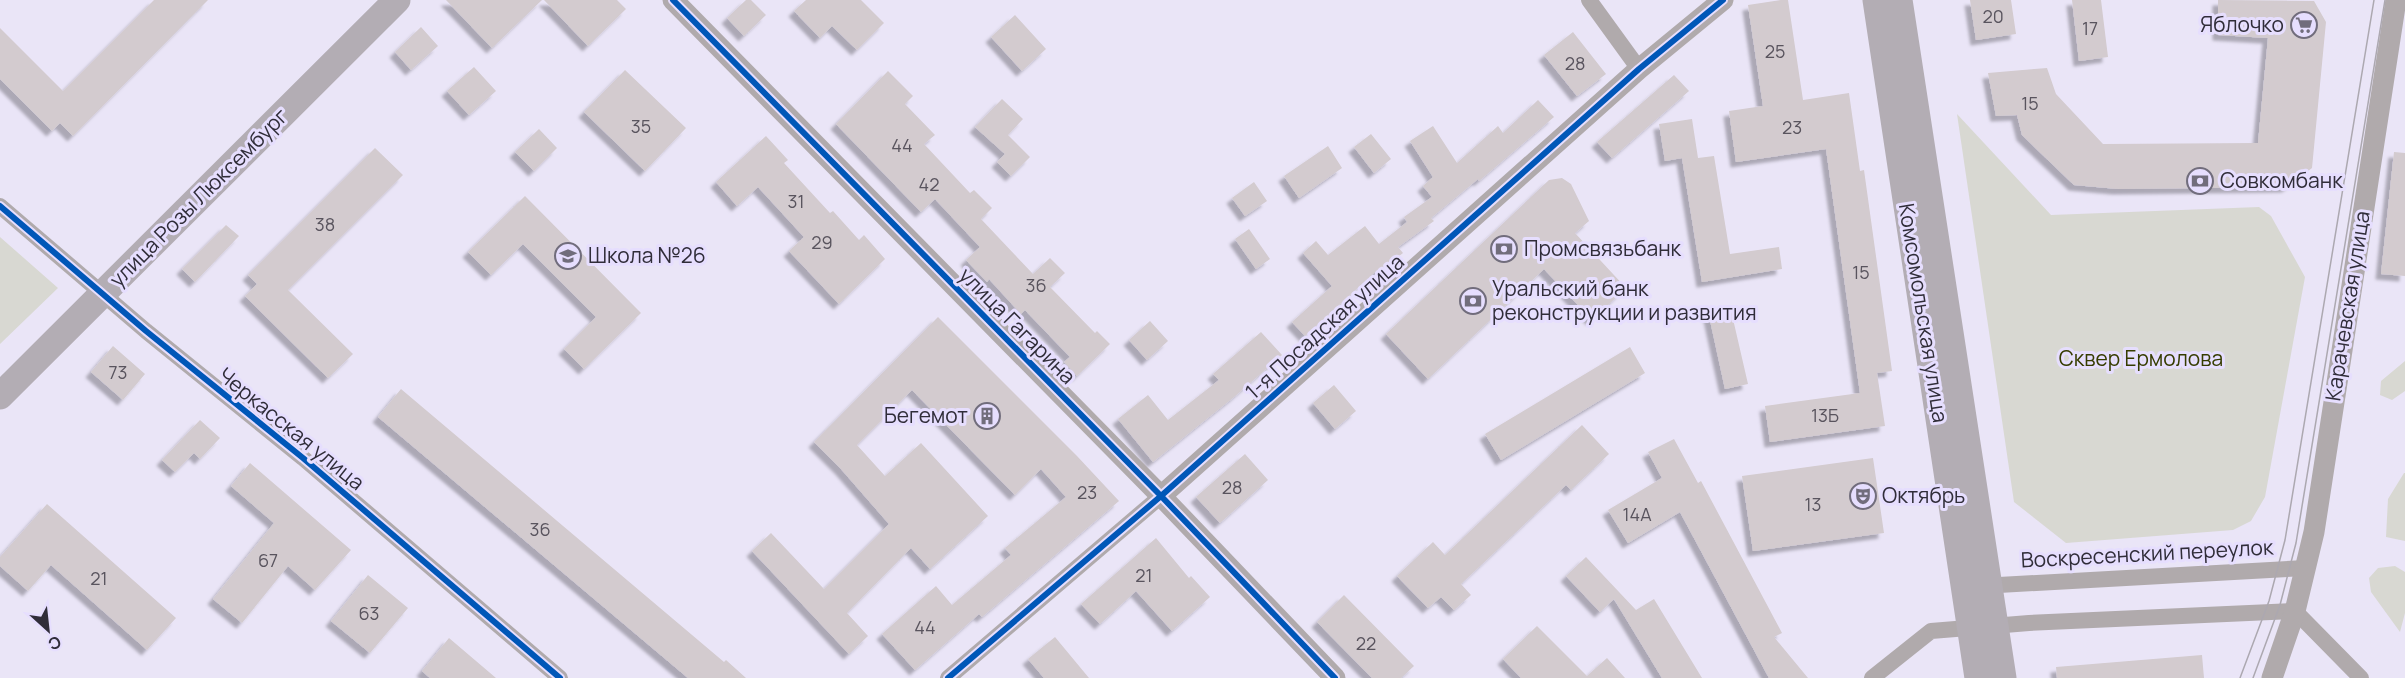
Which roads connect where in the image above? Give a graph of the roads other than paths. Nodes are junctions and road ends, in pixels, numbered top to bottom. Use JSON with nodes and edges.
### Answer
{"nodes":[{"id":1,"x":398,"y":0,"type":"edge"},
{"id":2,"x":672,"y":0,"type":"edge"},
{"id":3,"x":1589,"y":0,"type":"edge"},
{"id":4,"x":1723,"y":0,"type":"edge"},
{"id":5,"x":1876,"y":0,"type":"edge"},
{"id":6,"x":1899,"y":0,"type":"edge"},
{"id":7,"x":2396,"y":0,"type":"edge"},
{"id":8,"x":1639,"y":69,"type":"junction"},
{"id":9,"x":0,"y":206,"type":"edge"},
{"id":10,"x":103,"y":295,"type":"junction"},
{"id":11,"x":0,"y":396,"type":"edge"},
{"id":12,"x":1161,"y":496,"type":"junction"},
{"id":13,"x":2306,"y":568,"type":"junction"},
{"id":14,"x":1977,"y":586,"type":"junction"},
{"id":15,"x":2295,"y":611,"type":"junction"},
{"id":16,"x":1983,"y":625,"type":"junction"},
{"id":17,"x":560,"y":678,"type":"edge"},
{"id":18,"x":948,"y":678,"type":"edge"},
{"id":19,"x":1335,"y":678,"type":"edge"},
{"id":20,"x":1872,"y":678,"type":"edge"},
{"id":21,"x":1978,"y":678,"type":"edge"},
{"id":22,"x":2003,"y":678,"type":"edge"},
{"id":23,"x":2272,"y":678,"type":"edge"},
{"id":24,"x":2361,"y":678,"type":"edge"}],
"edges":[{"from":1,"to":10,"type":"main road","name":"улица Розы Люксембург"},
{"from":2,"to":12,"type":"street","name":"улица Гагарина"},
{"from":3,"to":8,"type":"street"},
{"from":4,"to":8,"type":"street","name":"1-я Посадская улица"},
{"from":5,"to":14,"type":"main road","name":"Комсомольская улица"},
{"from":6,"to":14,"type":"main road","name":"Комсомольская улица"},
{"from":7,"to":13,"type":"street","name":"Карачевская улица"},
{"from":8,"to":12,"type":"street","name":"1-я Посадская улица"},
{"from":9,"to":10,"type":"street","name":"Черкасская улица"},
{"from":10,"to":11,"type":"main road","name":"улица Розы Люксембург"},
{"from":10,"to":17,"type":"street","name":"Черкасская улица"},
{"from":12,"to":18,"type":"street","name":"1-я Посадская улица"},
{"from":12,"to":19,"type":"street","name":"улица Гагарина"},
{"from":13,"to":14,"type":"street","name":"Воскресенский переулок"},
{"from":13,"to":15,"type":"street","name":"Карачевская улица"},
{"from":14,"to":16,"type":"main road","name":"Комсомольская улица"},
{"from":15,"to":16,"type":"street"},
{"from":15,"to":23,"type":"street","name":"Карачевская улица"},
{"from":15,"to":24,"type":"street"},
{"from":16,"to":20,"type":"street"},
{"from":16,"to":21,"type":"main road"},
{"from":16,"to":22,"type":"main road"}]}
